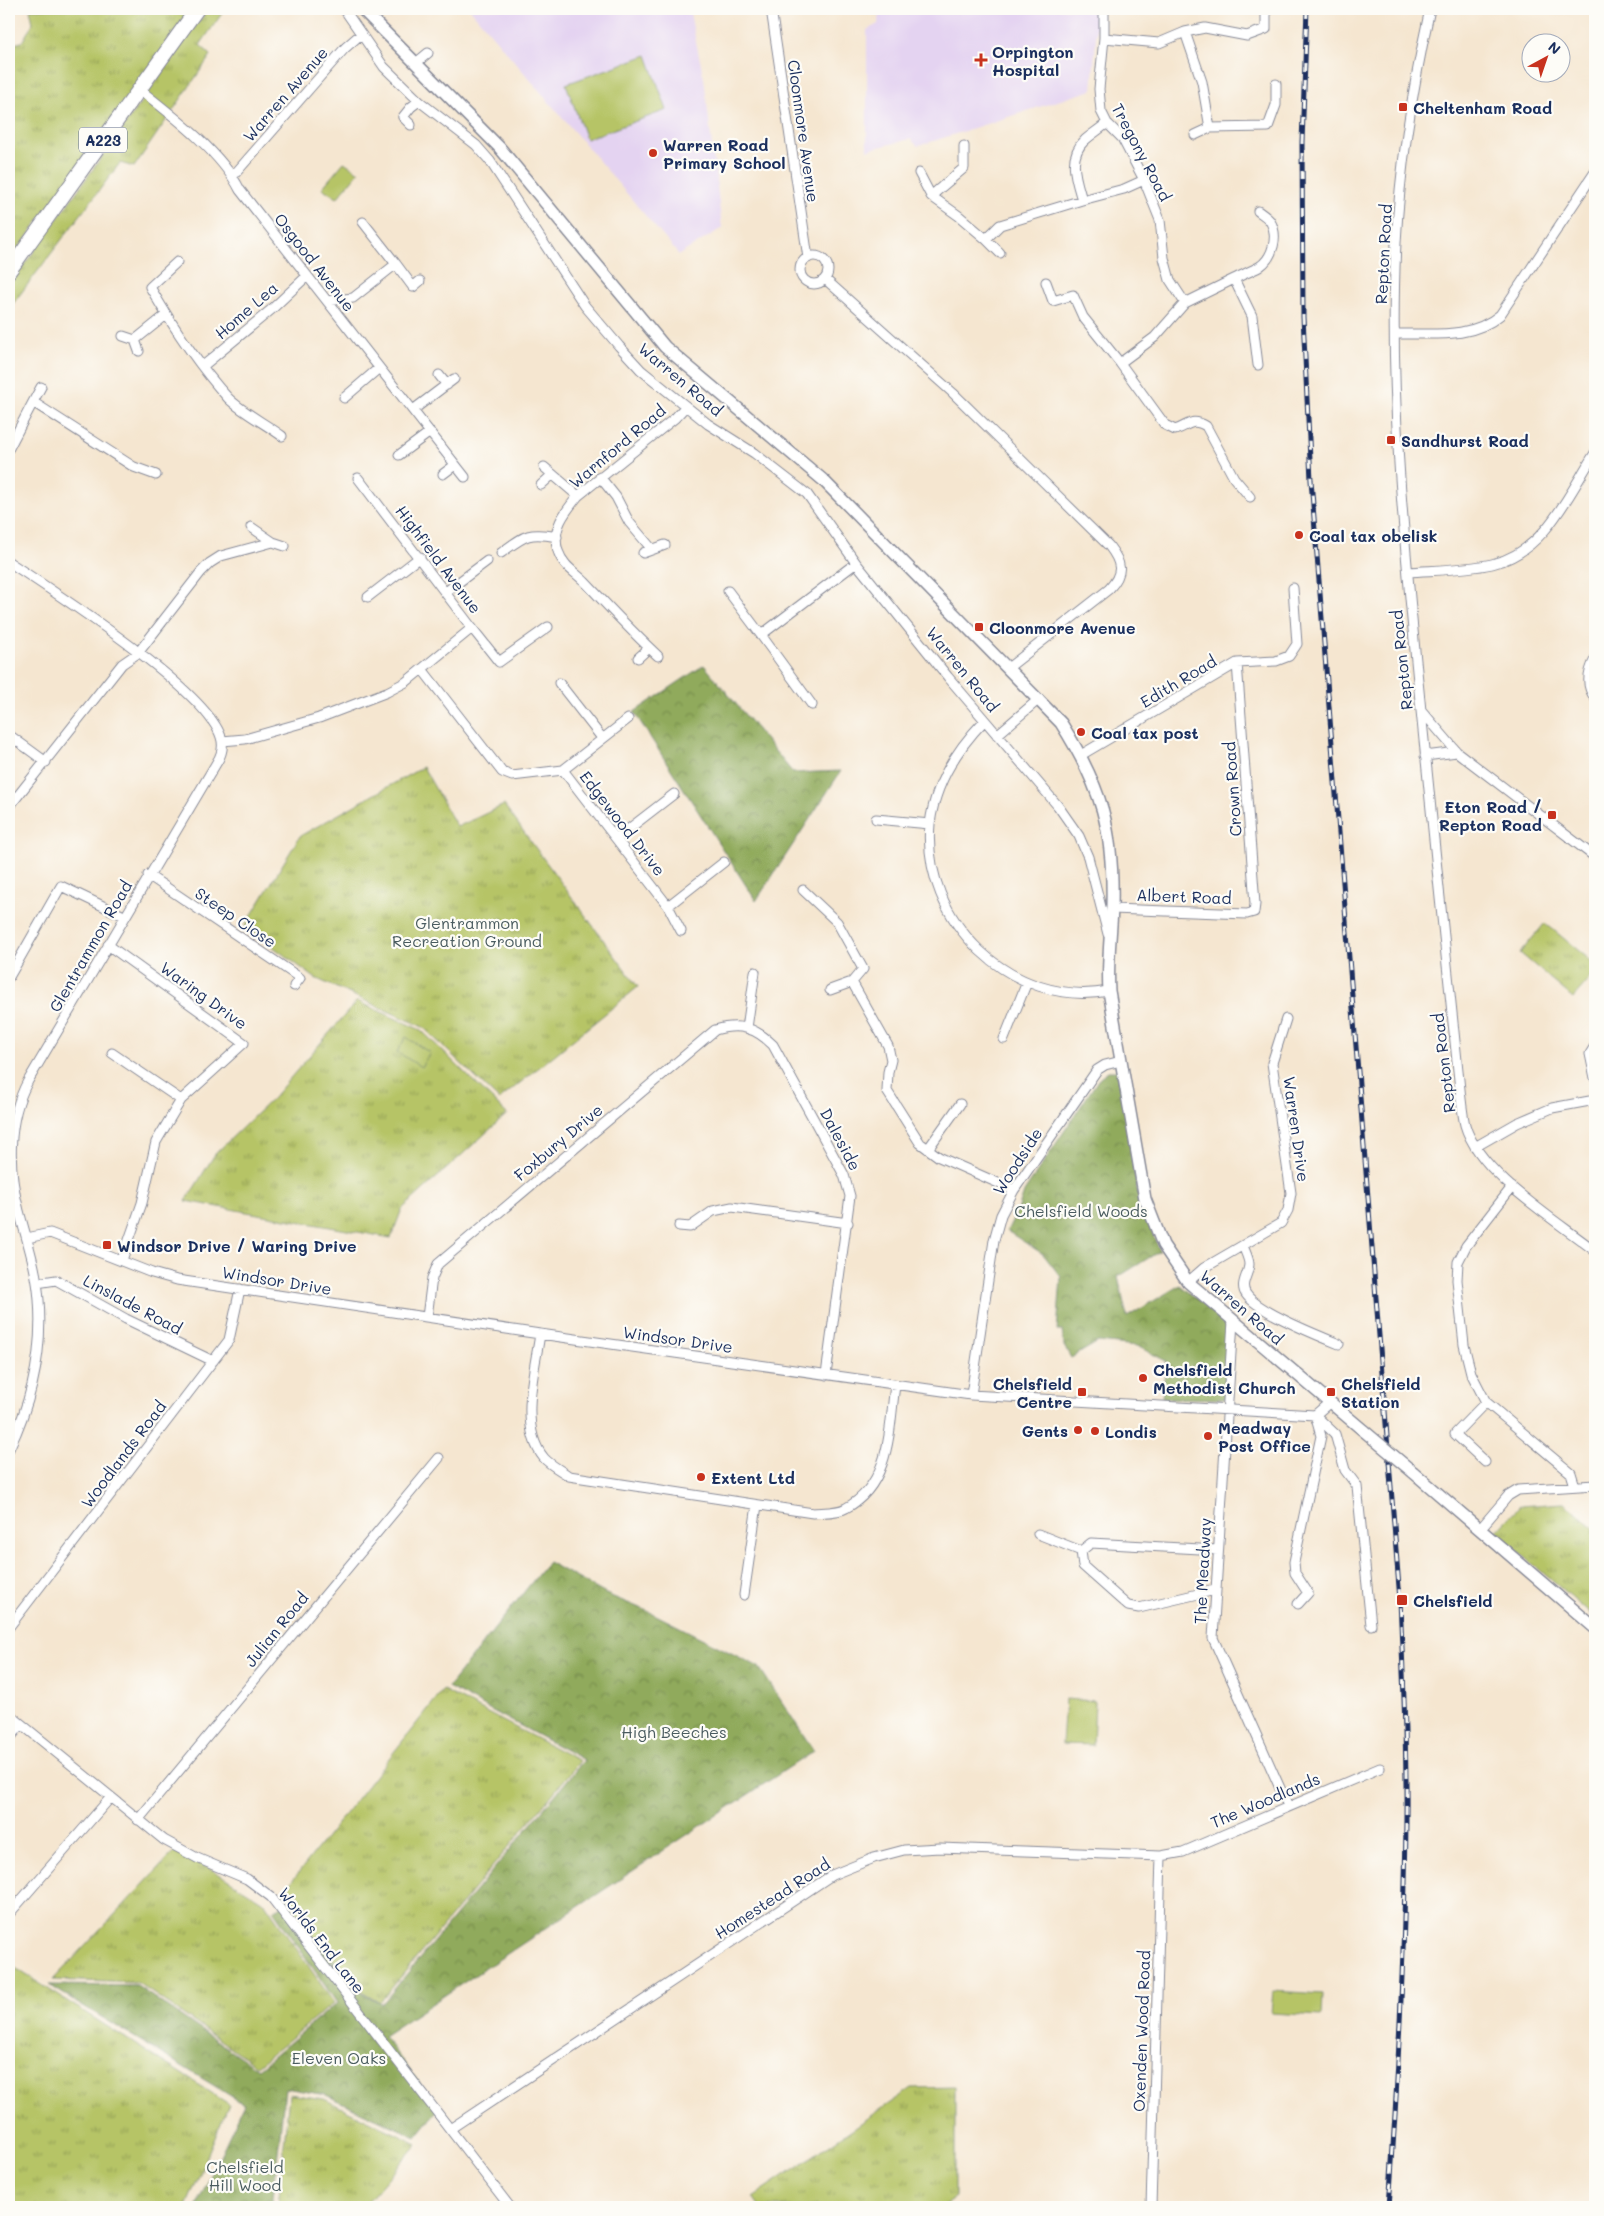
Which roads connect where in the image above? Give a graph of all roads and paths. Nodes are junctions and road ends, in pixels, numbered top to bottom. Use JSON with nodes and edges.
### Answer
{"nodes":[{"id":1,"x":197,"y":9,"type":"edge"},
{"id":2,"x":344,"y":9,"type":"edge"},
{"id":3,"x":362,"y":9,"type":"edge"},
{"id":4,"x":771,"y":9,"type":"edge"},
{"id":5,"x":1104,"y":9,"type":"edge"},
{"id":6,"x":1430,"y":9,"type":"edge"},
{"id":7,"x":1266,"y":11,"type":"dead end"},
{"id":8,"x":1185,"y":32,"type":"junction"},
{"id":9,"x":361,"y":34,"type":"junction"},
{"id":10,"x":1104,"y":38,"type":"junction"},
{"id":11,"x":428,"y":53,"type":"dead end"},
{"id":12,"x":416,"y":63,"type":"junction"},
{"id":13,"x":1276,"y":84,"type":"dead end"},
{"id":14,"x":139,"y":90,"type":"junction"},
{"id":15,"x":419,"y":101,"type":"junction"},
{"id":16,"x":1107,"y":123,"type":"junction"},
{"id":17,"x":411,"y":125,"type":"dead end"},
{"id":18,"x":1210,"y":128,"type":"junction"},
{"id":19,"x":1195,"y":135,"type":"dead end"},
{"id":20,"x":964,"y":146,"type":"dead end"},
{"id":21,"x":1595,"y":172,"type":"edge"},
{"id":22,"x":919,"y":173,"type":"dead end"},
{"id":23,"x":233,"y":176,"type":"junction"},
{"id":24,"x":1144,"y":180,"type":"junction"},
{"id":25,"x":931,"y":196,"type":"junction"},
{"id":26,"x":1082,"y":200,"type":"junction"},
{"id":27,"x":1258,"y":211,"type":"dead end"},
{"id":28,"x":363,"y":222,"type":"dead end"},
{"id":29,"x":986,"y":239,"type":"junction"},
{"id":30,"x":1000,"y":252,"type":"dead end"},
{"id":31,"x":808,"y":258,"type":"junction"},
{"id":32,"x":396,"y":264,"type":"junction"},
{"id":33,"x":175,"y":269,"type":"dead end"},
{"id":34,"x":9,"y":271,"type":"edge"},
{"id":35,"x":307,"y":276,"type":"junction"},
{"id":36,"x":825,"y":279,"type":"junction"},
{"id":37,"x":1234,"y":279,"type":"junction"},
{"id":38,"x":420,"y":281,"type":"dead end"},
{"id":39,"x":1046,"y":282,"type":"dead end"},
{"id":40,"x":327,"y":301,"type":"junction"},
{"id":41,"x":1186,"y":303,"type":"junction"},
{"id":42,"x":166,"y":315,"type":"junction"},
{"id":43,"x":1395,"y":334,"type":"junction"},
{"id":44,"x":123,"y":336,"type":"dead end"},
{"id":45,"x":134,"y":340,"type":"junction"},
{"id":46,"x":139,"y":351,"type":"dead end"},
{"id":47,"x":1120,"y":363,"type":"junction"},
{"id":48,"x":1258,"y":364,"type":"dead end"},
{"id":49,"x":203,"y":366,"type":"junction"},
{"id":50,"x":379,"y":368,"type":"junction"},
{"id":51,"x":439,"y":375,"type":"dead end"},
{"id":52,"x":454,"y":379,"type":"dead end"},
{"id":53,"x":446,"y":385,"type":"junction"},
{"id":54,"x":41,"y":387,"type":"dead end"},
{"id":55,"x":344,"y":398,"type":"dead end"},
{"id":56,"x":33,"y":402,"type":"junction"},
{"id":57,"x":686,"y":406,"type":"junction"},
{"id":58,"x":413,"y":410,"type":"junction"},
{"id":59,"x":430,"y":432,"type":"junction"},
{"id":60,"x":282,"y":436,"type":"dead end"},
{"id":61,"x":9,"y":448,"type":"edge"},
{"id":62,"x":1595,"y":453,"type":"edge"},
{"id":63,"x":399,"y":455,"type":"dead end"},
{"id":64,"x":455,"y":465,"type":"junction"},
{"id":65,"x":544,"y":466,"type":"dead end"},
{"id":66,"x":444,"y":474,"type":"dead end"},
{"id":67,"x":156,"y":475,"type":"dead end"},
{"id":68,"x":552,"y":475,"type":"junction"},
{"id":69,"x":465,"y":477,"type":"dead end"},
{"id":70,"x":600,"y":477,"type":"junction"},
{"id":71,"x":358,"y":478,"type":"dead end"},
{"id":72,"x":541,"y":485,"type":"dead end"},
{"id":73,"x":578,"y":496,"type":"junction"},
{"id":74,"x":1250,"y":497,"type":"dead end"},
{"id":75,"x":251,"y":527,"type":"dead end"},
{"id":76,"x":557,"y":537,"type":"junction"},
{"id":77,"x":273,"y":542,"type":"junction"},
{"id":78,"x":666,"y":545,"type":"dead end"},
{"id":79,"x":285,"y":546,"type":"dead end"},
{"id":80,"x":501,"y":554,"type":"dead end"},
{"id":81,"x":420,"y":557,"type":"junction"},
{"id":82,"x":487,"y":561,"type":"dead end"},
{"id":83,"x":9,"y":562,"type":"edge"},
{"id":84,"x":856,"y":563,"type":"junction"},
{"id":85,"x":1408,"y":572,"type":"junction"},
{"id":86,"x":1293,"y":588,"type":"dead end"},
{"id":87,"x":446,"y":591,"type":"junction"},
{"id":88,"x":728,"y":591,"type":"dead end"},
{"id":89,"x":368,"y":597,"type":"dead end"},
{"id":90,"x":548,"y":627,"type":"dead end"},
{"id":91,"x":472,"y":628,"type":"junction"},
{"id":92,"x":761,"y":635,"type":"junction"},
{"id":93,"x":648,"y":648,"type":"junction"},
{"id":94,"x":138,"y":653,"type":"junction"},
{"id":95,"x":658,"y":656,"type":"dead end"},
{"id":96,"x":638,"y":658,"type":"dead end"},
{"id":97,"x":1595,"y":659,"type":"edge"},
{"id":98,"x":1237,"y":664,"type":"junction"},
{"id":99,"x":1008,"y":668,"type":"junction"},
{"id":100,"x":422,"y":670,"type":"junction"},
{"id":101,"x":559,"y":683,"type":"dead end"},
{"id":102,"x":1595,"y":698,"type":"edge"},
{"id":103,"x":1039,"y":699,"type":"junction"},
{"id":104,"x":812,"y":705,"type":"dead end"},
{"id":105,"x":1421,"y":710,"type":"junction"},
{"id":106,"x":628,"y":719,"type":"dead end"},
{"id":107,"x":984,"y":721,"type":"junction"},
{"id":108,"x":9,"y":735,"type":"edge"},
{"id":109,"x":997,"y":735,"type":"junction"},
{"id":110,"x":602,"y":738,"type":"junction"},
{"id":111,"x":222,"y":741,"type":"junction"},
{"id":112,"x":1457,"y":752,"type":"junction"},
{"id":113,"x":1081,"y":756,"type":"junction"},
{"id":114,"x":1426,"y":756,"type":"junction"},
{"id":115,"x":46,"y":762,"type":"junction"},
{"id":116,"x":563,"y":770,"type":"junction"},
{"id":117,"x":674,"y":794,"type":"dead end"},
{"id":118,"x":9,"y":807,"type":"edge"},
{"id":119,"x":876,"y":819,"type":"dead end"},
{"id":120,"x":930,"y":824,"type":"junction"},
{"id":121,"x":617,"y":838,"type":"junction"},
{"id":122,"x":1595,"y":857,"type":"edge"},
{"id":123,"x":724,"y":862,"type":"dead end"},
{"id":124,"x":148,"y":875,"type":"junction"},
{"id":125,"x":802,"y":903,"type":"dead end"},
{"id":126,"x":668,"y":906,"type":"junction"},
{"id":127,"x":1112,"y":909,"type":"junction"},
{"id":128,"x":1254,"y":912,"type":"joint"},
{"id":129,"x":124,"y":916,"type":"junction"},
{"id":130,"x":681,"y":931,"type":"dead end"},
{"id":131,"x":1109,"y":937,"type":"junction"},
{"id":132,"x":108,"y":945,"type":"junction"},
{"id":133,"x":755,"y":972,"type":"dead end"},
{"id":134,"x":9,"y":977,"type":"edge"},
{"id":135,"x":852,"y":982,"type":"junction"},
{"id":136,"x":1027,"y":982,"type":"junction"},
{"id":137,"x":294,"y":986,"type":"dead end"},
{"id":138,"x":830,"y":990,"type":"dead end"},
{"id":139,"x":1109,"y":991,"type":"junction"},
{"id":140,"x":1286,"y":1019,"type":"dead end"},
{"id":141,"x":747,"y":1028,"type":"junction"},
{"id":142,"x":1004,"y":1039,"type":"dead end"},
{"id":143,"x":1595,"y":1046,"type":"edge"},
{"id":144,"x":112,"y":1052,"type":"dead end"},
{"id":145,"x":1121,"y":1061,"type":"junction"},
{"id":146,"x":1595,"y":1078,"type":"edge"},
{"id":147,"x":180,"y":1100,"type":"junction"},
{"id":148,"x":1595,"y":1100,"type":"edge"},
{"id":149,"x":960,"y":1104,"type":"dead end"},
{"id":150,"x":1475,"y":1147,"type":"junction"},
{"id":151,"x":928,"y":1149,"type":"junction"},
{"id":152,"x":1512,"y":1187,"type":"junction"},
{"id":153,"x":1014,"y":1190,"type":"junction"},
{"id":154,"x":9,"y":1209,"type":"edge"},
{"id":155,"x":18,"y":1210,"type":"junction"},
{"id":156,"x":848,"y":1223,"type":"junction"},
{"id":157,"x":679,"y":1226,"type":"dead end"},
{"id":158,"x":27,"y":1238,"type":"junction"},
{"id":159,"x":1243,"y":1246,"type":"junction"},
{"id":160,"x":1595,"y":1250,"type":"edge"},
{"id":161,"x":122,"y":1260,"type":"junction"},
{"id":162,"x":1188,"y":1282,"type":"junction"},
{"id":163,"x":37,"y":1283,"type":"junction"},
{"id":164,"x":240,"y":1289,"type":"junction"},
{"id":165,"x":427,"y":1317,"type":"junction"},
{"id":166,"x":1233,"y":1321,"type":"junction"},
{"id":167,"x":540,"y":1334,"type":"junction"},
{"id":168,"x":1339,"y":1344,"type":"dead end"},
{"id":169,"x":214,"y":1361,"type":"junction"},
{"id":170,"x":826,"y":1375,"type":"junction"},
{"id":171,"x":895,"y":1385,"type":"junction"},
{"id":172,"x":972,"y":1395,"type":"junction"},
{"id":173,"x":1330,"y":1402,"type":"junction"},
{"id":174,"x":1486,"y":1402,"type":"junction"},
{"id":175,"x":1227,"y":1409,"type":"junction"},
{"id":176,"x":1315,"y":1415,"type":"junction"},
{"id":177,"x":9,"y":1448,"type":"edge"},
{"id":178,"x":439,"y":1458,"type":"dead end"},
{"id":179,"x":1485,"y":1462,"type":"dead end"},
{"id":180,"x":1595,"y":1485,"type":"edge"},
{"id":181,"x":1575,"y":1486,"type":"junction"},
{"id":182,"x":757,"y":1505,"type":"junction"},
{"id":183,"x":1480,"y":1529,"type":"junction"},
{"id":184,"x":1038,"y":1534,"type":"dead end"},
{"id":185,"x":1218,"y":1550,"type":"junction"},
{"id":186,"x":1081,"y":1551,"type":"junction"},
{"id":187,"x":1215,"y":1590,"type":"junction"},
{"id":188,"x":744,"y":1595,"type":"dead end"},
{"id":189,"x":1298,"y":1604,"type":"dead end"},
{"id":190,"x":1371,"y":1625,"type":"dead end"},
{"id":191,"x":9,"y":1628,"type":"edge"},
{"id":192,"x":1595,"y":1628,"type":"edge"},
{"id":193,"x":9,"y":1714,"type":"edge"},
{"id":194,"x":21,"y":1725,"type":"junction"},
{"id":195,"x":9,"y":1740,"type":"edge"},
{"id":196,"x":1380,"y":1768,"type":"dead end"},
{"id":197,"x":111,"y":1797,"type":"junction"},
{"id":198,"x":1288,"y":1806,"type":"junction"},
{"id":199,"x":138,"y":1820,"type":"junction"},
{"id":200,"x":1161,"y":1856,"type":"junction"},
{"id":201,"x":9,"y":1914,"type":"edge"},
{"id":202,"x":450,"y":2129,"type":"junction"},
{"id":203,"x":510,"y":2207,"type":"edge"},
{"id":204,"x":1150,"y":2207,"type":"edge"}],
"edges":[{"from":1,"to":14,"type":"main road","number":"A223"},
{"from":2,"to":9,"type":"street","name":"Warren Road"},
{"from":3,"to":12,"type":"street","name":"Warren Road"},
{"from":4,"to":31,"type":"street","name":"Cloonmore Avenue"},
{"from":5,"to":10,"type":"street","name":"Tregony Road"},
{"from":6,"to":43,"type":"street","name":"Repton Road"},
{"from":7,"to":8,"type":"street"},
{"from":8,"to":10,"type":"street"},
{"from":8,"to":18,"type":"street"},
{"from":9,"to":15,"type":"street","name":"Warren Road"},
{"from":9,"to":23,"type":"street","name":"Warren Avenue"},
{"from":10,"to":16,"type":"street","name":"Tregony Road"},
{"from":11,"to":12,"type":"street"},
{"from":12,"to":99,"type":"street","name":"Warren Road"},
{"from":13,"to":18,"type":"street"},
{"from":14,"to":23,"type":"street","name":"Osgood Avenue"},
{"from":14,"to":34,"type":"main road","number":"A223"},
{"from":15,"to":17,"type":"street"},
{"from":15,"to":57,"type":"street","name":"Warren Road"},
{"from":16,"to":24,"type":"street","name":"Tregony Road"},
{"from":16,"to":26,"type":"street"},
{"from":18,"to":19,"type":"street"},
{"from":20,"to":25,"type":"street"},
{"from":21,"to":43,"type":"street"},
{"from":22,"to":25,"type":"street"},
{"from":23,"to":35,"type":"street","name":"Osgood Avenue"},
{"from":24,"to":26,"type":"street"},
{"from":24,"to":41,"type":"street","name":"Tregony Road"},
{"from":25,"to":29,"type":"street"},
{"from":26,"to":29,"type":"street"},
{"from":27,"to":37,"type":"street"},
{"from":28,"to":32,"type":"street"},
{"from":29,"to":30,"type":"street"},
{"from":31,"to":36,"type":"street"},
{"from":31,"to":36,"type":"street","name":"Cloonmore Avenue"},
{"from":32,"to":38,"type":"street"},
{"from":32,"to":40,"type":"street"},
{"from":33,"to":42,"type":"street"},
{"from":35,"to":40,"type":"street","name":"Osgood Avenue"},
{"from":35,"to":49,"type":"street","name":"Home Lea"},
{"from":36,"to":99,"type":"street"},
{"from":37,"to":41,"type":"street"},
{"from":37,"to":48,"type":"street"},
{"from":39,"to":47,"type":"street"},
{"from":40,"to":50,"type":"street","name":"Osgood Avenue"},
{"from":41,"to":47,"type":"street"},
{"from":42,"to":45,"type":"street"},
{"from":42,"to":49,"type":"street"},
{"from":43,"to":85,"type":"street","name":"Repton Road"},
{"from":44,"to":45,"type":"street"},
{"from":45,"to":46,"type":"street"},
{"from":47,"to":74,"type":"street"},
{"from":49,"to":60,"type":"street"},
{"from":50,"to":55,"type":"street"},
{"from":50,"to":58,"type":"street","name":"Osgood Avenue"},
{"from":51,"to":53,"type":"street"},
{"from":52,"to":53,"type":"street"},
{"from":53,"to":58,"type":"street"},
{"from":54,"to":56,"type":"street"},
{"from":56,"to":61,"type":"street"},
{"from":56,"to":67,"type":"street"},
{"from":57,"to":70,"type":"street","name":"Warnford Road"},
{"from":57,"to":84,"type":"street","name":"Warren Road"},
{"from":58,"to":59,"type":"street","name":"Osgood Avenue"},
{"from":59,"to":63,"type":"street"},
{"from":59,"to":64,"type":"street","name":"Osgood Avenue"},
{"from":62,"to":85,"type":"street"},
{"from":64,"to":66,"type":"street"},
{"from":64,"to":69,"type":"street","name":"Osgood Avenue"},
{"from":65,"to":68,"type":"street"},
{"from":68,"to":72,"type":"street"},
{"from":68,"to":73,"type":"street"},
{"from":70,"to":73,"type":"street","name":"Warnford Road"},
{"from":70,"to":78,"type":"street"},
{"from":71,"to":81,"type":"street","name":"Highfield Avenue"},
{"from":73,"to":76,"type":"street","name":"Warnford Road"},
{"from":75,"to":77,"type":"street"},
{"from":76,"to":80,"type":"street"},
{"from":76,"to":93,"type":"street"},
{"from":77,"to":79,"type":"street"},
{"from":77,"to":94,"type":"street"},
{"from":81,"to":87,"type":"street","name":"Highfield Avenue"},
{"from":81,"to":89,"type":"street"},
{"from":82,"to":87,"type":"street"},
{"from":83,"to":94,"type":"street"},
{"from":84,"to":92,"type":"street"},
{"from":84,"to":107,"type":"street","name":"Warren Road"},
{"from":85,"to":105,"type":"street","name":"Repton Road"},
{"from":86,"to":98,"type":"street"},
{"from":87,"to":91,"type":"street","name":"Highfield Avenue"},
{"from":88,"to":92,"type":"street"},
{"from":90,"to":91,"type":"street"},
{"from":91,"to":100,"type":"street","name":"Highfield Avenue"},
{"from":92,"to":104,"type":"street"},
{"from":93,"to":95,"type":"street"},
{"from":93,"to":96,"type":"street"},
{"from":94,"to":111,"type":"street"},
{"from":94,"to":115,"type":"street"},
{"from":97,"to":102,"type":"street"},
{"from":98,"to":113,"type":"street","name":"Edith Road"},
{"from":98,"to":128,"type":"street","name":"Crown Road"},
{"from":99,"to":103,"type":"street","name":"Warren Road"},
{"from":100,"to":111,"type":"street","name":"Highfield Avenue"},
{"from":100,"to":116,"type":"street","name":"Edgewood Drive"},
{"from":101,"to":110,"type":"street"},
{"from":103,"to":109,"type":"street","name":"Warren Road"},
{"from":103,"to":113,"type":"street","name":"Warren Road"},
{"from":105,"to":112,"type":"street"},
{"from":105,"to":114,"type":"street","name":"Repton Road"},
{"from":106,"to":110,"type":"street"},
{"from":107,"to":109,"type":"street","name":"Warren Road"},
{"from":107,"to":120,"type":"street"},
{"from":108,"to":115,"type":"street"},
{"from":109,"to":131,"type":"street","name":"Warren Road"},
{"from":110,"to":116,"type":"street"},
{"from":111,"to":124,"type":"street","name":"Glentrammon Road"},
{"from":112,"to":114,"type":"street"},
{"from":112,"to":122,"type":"street"},
{"from":113,"to":127,"type":"street","name":"Warren Road"},
{"from":114,"to":150,"type":"street","name":"Repton Road"},
{"from":115,"to":118,"type":"street"},
{"from":116,"to":121,"type":"street","name":"Edgewood Drive"},
{"from":117,"to":121,"type":"street"},
{"from":119,"to":120,"type":"street"},
{"from":120,"to":136,"type":"street"},
{"from":121,"to":126,"type":"street","name":"Edgewood Drive"},
{"from":123,"to":126,"type":"street"},
{"from":124,"to":129,"type":"street","name":"Glentrammon Road"},
{"from":124,"to":137,"type":"street","name":"Steep Close"},
{"from":125,"to":135,"type":"street"},
{"from":126,"to":130,"type":"street","name":"Edgewood Drive"},
{"from":127,"to":128,"type":"street","name":"Albert Road"},
{"from":127,"to":131,"type":"street","name":"Warren Road"},
{"from":129,"to":132,"type":"street","name":"Glentrammon Road"},
{"from":129,"to":134,"type":"street"},
{"from":131,"to":139,"type":"street","name":"Warren Road"},
{"from":132,"to":147,"type":"street","name":"Waring Drive"},
{"from":132,"to":155,"type":"street","name":"Glentrammon Road"},
{"from":133,"to":141,"type":"street"},
{"from":135,"to":138,"type":"street"},
{"from":135,"to":151,"type":"street"},
{"from":136,"to":139,"type":"street"},
{"from":136,"to":142,"type":"street"},
{"from":139,"to":145,"type":"street","name":"Warren Road"},
{"from":140,"to":159,"type":"street","name":"Warren Drive"},
{"from":141,"to":156,"type":"street","name":"Daleside"},
{"from":141,"to":165,"type":"street","name":"Foxbury Drive"},
{"from":143,"to":146,"type":"street"},
{"from":144,"to":147,"type":"street"},
{"from":145,"to":153,"type":"street","name":"Woodside"},
{"from":145,"to":162,"type":"street","name":"Warren Road"},
{"from":147,"to":161,"type":"street","name":"Waring Drive"},
{"from":148,"to":150,"type":"street"},
{"from":149,"to":151,"type":"street"},
{"from":150,"to":152,"type":"street","name":"Repton Road"},
{"from":151,"to":153,"type":"street"},
{"from":152,"to":160,"type":"street","name":"Repton Road"},
{"from":152,"to":174,"type":"street"},
{"from":153,"to":172,"type":"street","name":"Woodside"},
{"from":154,"to":155,"type":"street"},
{"from":155,"to":158,"type":"street","name":"Glentrammon Road"},
{"from":156,"to":157,"type":"street"},
{"from":156,"to":170,"type":"street","name":"Daleside"},
{"from":158,"to":161,"type":"street","name":"Windsor Drive"},
{"from":158,"to":163,"type":"street","name":"Glentrammon Road"},
{"from":159,"to":162,"type":"street","name":"Warren Drive"},
{"from":159,"to":168,"type":"street"},
{"from":161,"to":164,"type":"street","name":"Windsor Drive"},
{"from":162,"to":166,"type":"street","name":"Warren Road"},
{"from":163,"to":169,"type":"street","name":"Linslade Road"},
{"from":163,"to":177,"type":"street","name":"Glentrammon Road"},
{"from":164,"to":165,"type":"street","name":"Windsor Drive"},
{"from":164,"to":169,"type":"street","name":"Woodlands Road"},
{"from":165,"to":167,"type":"street","name":"Windsor Drive"},
{"from":166,"to":173,"type":"street","name":"Warren Road"},
{"from":166,"to":175,"type":"street","name":"The Meadway"},
{"from":167,"to":170,"type":"street","name":"Windsor Drive"},
{"from":167,"to":182,"type":"street"},
{"from":169,"to":191,"type":"street","name":"Woodlands Road"},
{"from":170,"to":171,"type":"street","name":"Windsor Drive"},
{"from":171,"to":172,"type":"street","name":"Windsor Drive"},
{"from":171,"to":182,"type":"street"},
{"from":172,"to":175,"type":"street","name":"Windsor Drive"},
{"from":173,"to":176,"type":"street"},
{"from":173,"to":183,"type":"street","name":"Warren Road","bridge":true},
{"from":174,"to":179,"type":"street"},
{"from":174,"to":181,"type":"street"},
{"from":175,"to":176,"type":"street","name":"Windsor Drive"},
{"from":175,"to":185,"type":"street","name":"The Meadway"},
{"from":176,"to":189,"type":"street"},
{"from":176,"to":190,"type":"street"},
{"from":178,"to":199,"type":"street","name":"Julian Road"},
{"from":180,"to":181,"type":"street"},
{"from":181,"to":183,"type":"street"},
{"from":182,"to":188,"type":"street"},
{"from":183,"to":192,"type":"street","name":"Warren Road"},
{"from":184,"to":186,"type":"street"},
{"from":185,"to":186,"type":"street"},
{"from":185,"to":187,"type":"street","name":"The Meadway"},
{"from":186,"to":187,"type":"street"},
{"from":187,"to":198,"type":"street","name":"The Meadway"},
{"from":193,"to":194,"type":"street","name":"Worlds End Lane"},
{"from":194,"to":195,"type":"street"},
{"from":194,"to":197,"type":"street","name":"Worlds End Lane"},
{"from":196,"to":198,"type":"street","name":"The Woodlands"},
{"from":197,"to":199,"type":"street","name":"Worlds End Lane"},
{"from":197,"to":201,"type":"street"},
{"from":198,"to":200,"type":"street","name":"The Woodlands"},
{"from":199,"to":202,"type":"street","name":"Worlds End Lane"},
{"from":200,"to":202,"type":"street","name":"Homestead Road"},
{"from":200,"to":204,"type":"street","name":"Oxenden Wood Road"},
{"from":202,"to":203,"type":"street","name":"Worlds End Lane"}]}
